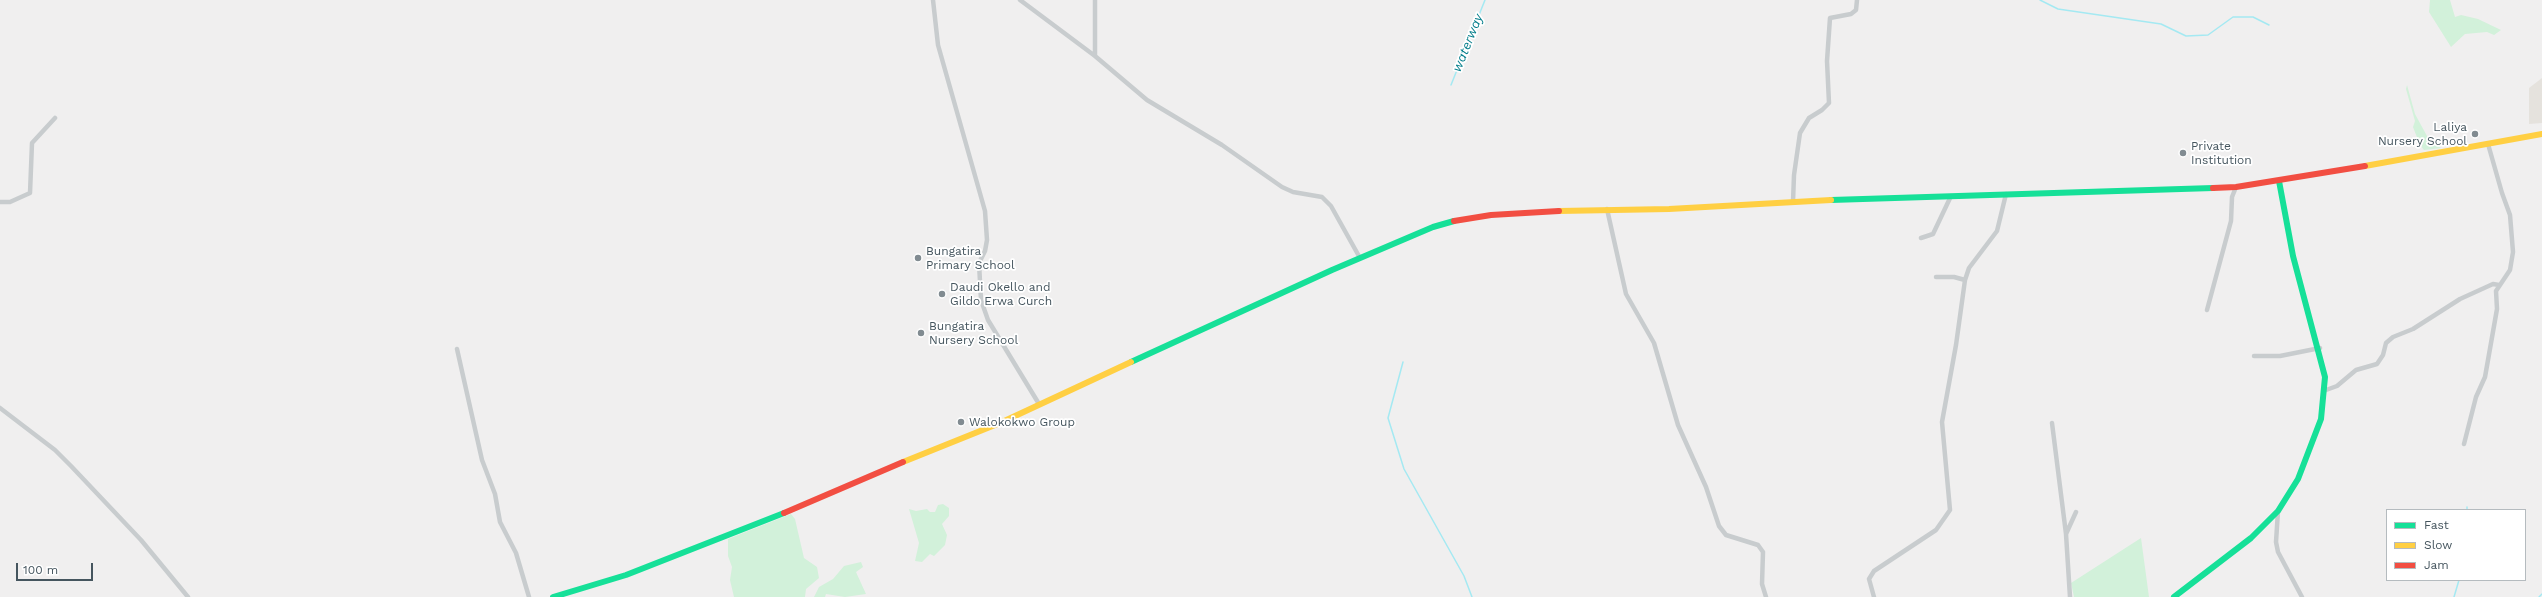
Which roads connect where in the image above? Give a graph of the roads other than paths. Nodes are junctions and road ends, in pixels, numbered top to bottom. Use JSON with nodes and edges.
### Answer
{"nodes":[{"id":1,"x":933,"y":0,"type":"edge"},
{"id":2,"x":1020,"y":0,"type":"edge"},
{"id":3,"x":1095,"y":0,"type":"edge"},
{"id":4,"x":1857,"y":0,"type":"edge"},
{"id":5,"x":1095,"y":56,"type":"junction"},
{"id":6,"x":55,"y":118,"type":"dead end"},
{"id":7,"x":2542,"y":134,"type":"edge"},
{"id":8,"x":2488,"y":144,"type":"junction"},
{"id":9,"x":2279,"y":181,"type":"junction"},
{"id":10,"x":2236,"y":187,"type":"junction"},
{"id":11,"x":2006,"y":194,"type":"junction"},
{"id":12,"x":1951,"y":196,"type":"junction"},
{"id":13,"x":0,"y":202,"type":"edge"},
{"id":14,"x":1793,"y":202,"type":"junction"},
{"id":15,"x":1607,"y":209,"type":"junction"},
{"id":16,"x":1922,"y":238,"type":"dead end"},
{"id":17,"x":1360,"y":258,"type":"junction"},
{"id":18,"x":1936,"y":277,"type":"dead end"},
{"id":19,"x":1965,"y":280,"type":"junction"},
{"id":20,"x":2498,"y":285,"type":"junction"},
{"id":21,"x":2207,"y":310,"type":"dead end"},
{"id":22,"x":2320,"y":348,"type":"junction"},
{"id":23,"x":457,"y":349,"type":"dead end"},
{"id":24,"x":2254,"y":356,"type":"dead end"},
{"id":25,"x":2326,"y":390,"type":"junction"},
{"id":26,"x":1039,"y":404,"type":"junction"},
{"id":27,"x":0,"y":408,"type":"edge"},
{"id":28,"x":2052,"y":423,"type":"dead end"},
{"id":29,"x":2464,"y":444,"type":"dead end"},
{"id":30,"x":2278,"y":511,"type":"junction"},
{"id":31,"x":2076,"y":512,"type":"dead end"},
{"id":32,"x":2066,"y":534,"type":"junction"},
{"id":33,"x":1766,"y":596,"type":"edge"},
{"id":34,"x":188,"y":597,"type":"edge"},
{"id":35,"x":529,"y":597,"type":"edge"},
{"id":36,"x":553,"y":597,"type":"edge"},
{"id":37,"x":1874,"y":597,"type":"edge"},
{"id":38,"x":2070,"y":597,"type":"edge"},
{"id":39,"x":2174,"y":597,"type":"edge"},
{"id":40,"x":2302,"y":597,"type":"edge"}],
"edges":[{"from":1,"to":26,"type":"street"},
{"from":2,"to":5,"type":"street"},
{"from":3,"to":5,"type":"street"},
{"from":4,"to":14,"type":"street"},
{"from":5,"to":17,"type":"street"},
{"from":6,"to":13,"type":"street"},
{"from":7,"to":8,"type":"street"},
{"from":8,"to":9,"type":"street"},
{"from":8,"to":20,"type":"street"},
{"from":9,"to":10,"type":"street"},
{"from":9,"to":22,"type":"street"},
{"from":10,"to":11,"type":"street"},
{"from":10,"to":21,"type":"street"},
{"from":11,"to":12,"type":"street"},
{"from":11,"to":19,"type":"street"},
{"from":12,"to":14,"type":"street"},
{"from":12,"to":16,"type":"street"},
{"from":14,"to":15,"type":"street"},
{"from":15,"to":17,"type":"street"},
{"from":15,"to":33,"type":"street"},
{"from":17,"to":26,"type":"street"},
{"from":18,"to":19,"type":"street"},
{"from":19,"to":37,"type":"street"},
{"from":20,"to":25,"type":"street"},
{"from":20,"to":29,"type":"street"},
{"from":22,"to":24,"type":"street"},
{"from":22,"to":25,"type":"street"},
{"from":23,"to":35,"type":"street"},
{"from":25,"to":30,"type":"street"},
{"from":26,"to":36,"type":"street"},
{"from":27,"to":34,"type":"street"},
{"from":28,"to":32,"type":"street"},
{"from":30,"to":39,"type":"street"},
{"from":30,"to":40,"type":"street"},
{"from":31,"to":32,"type":"street"},
{"from":32,"to":38,"type":"street"}]}
